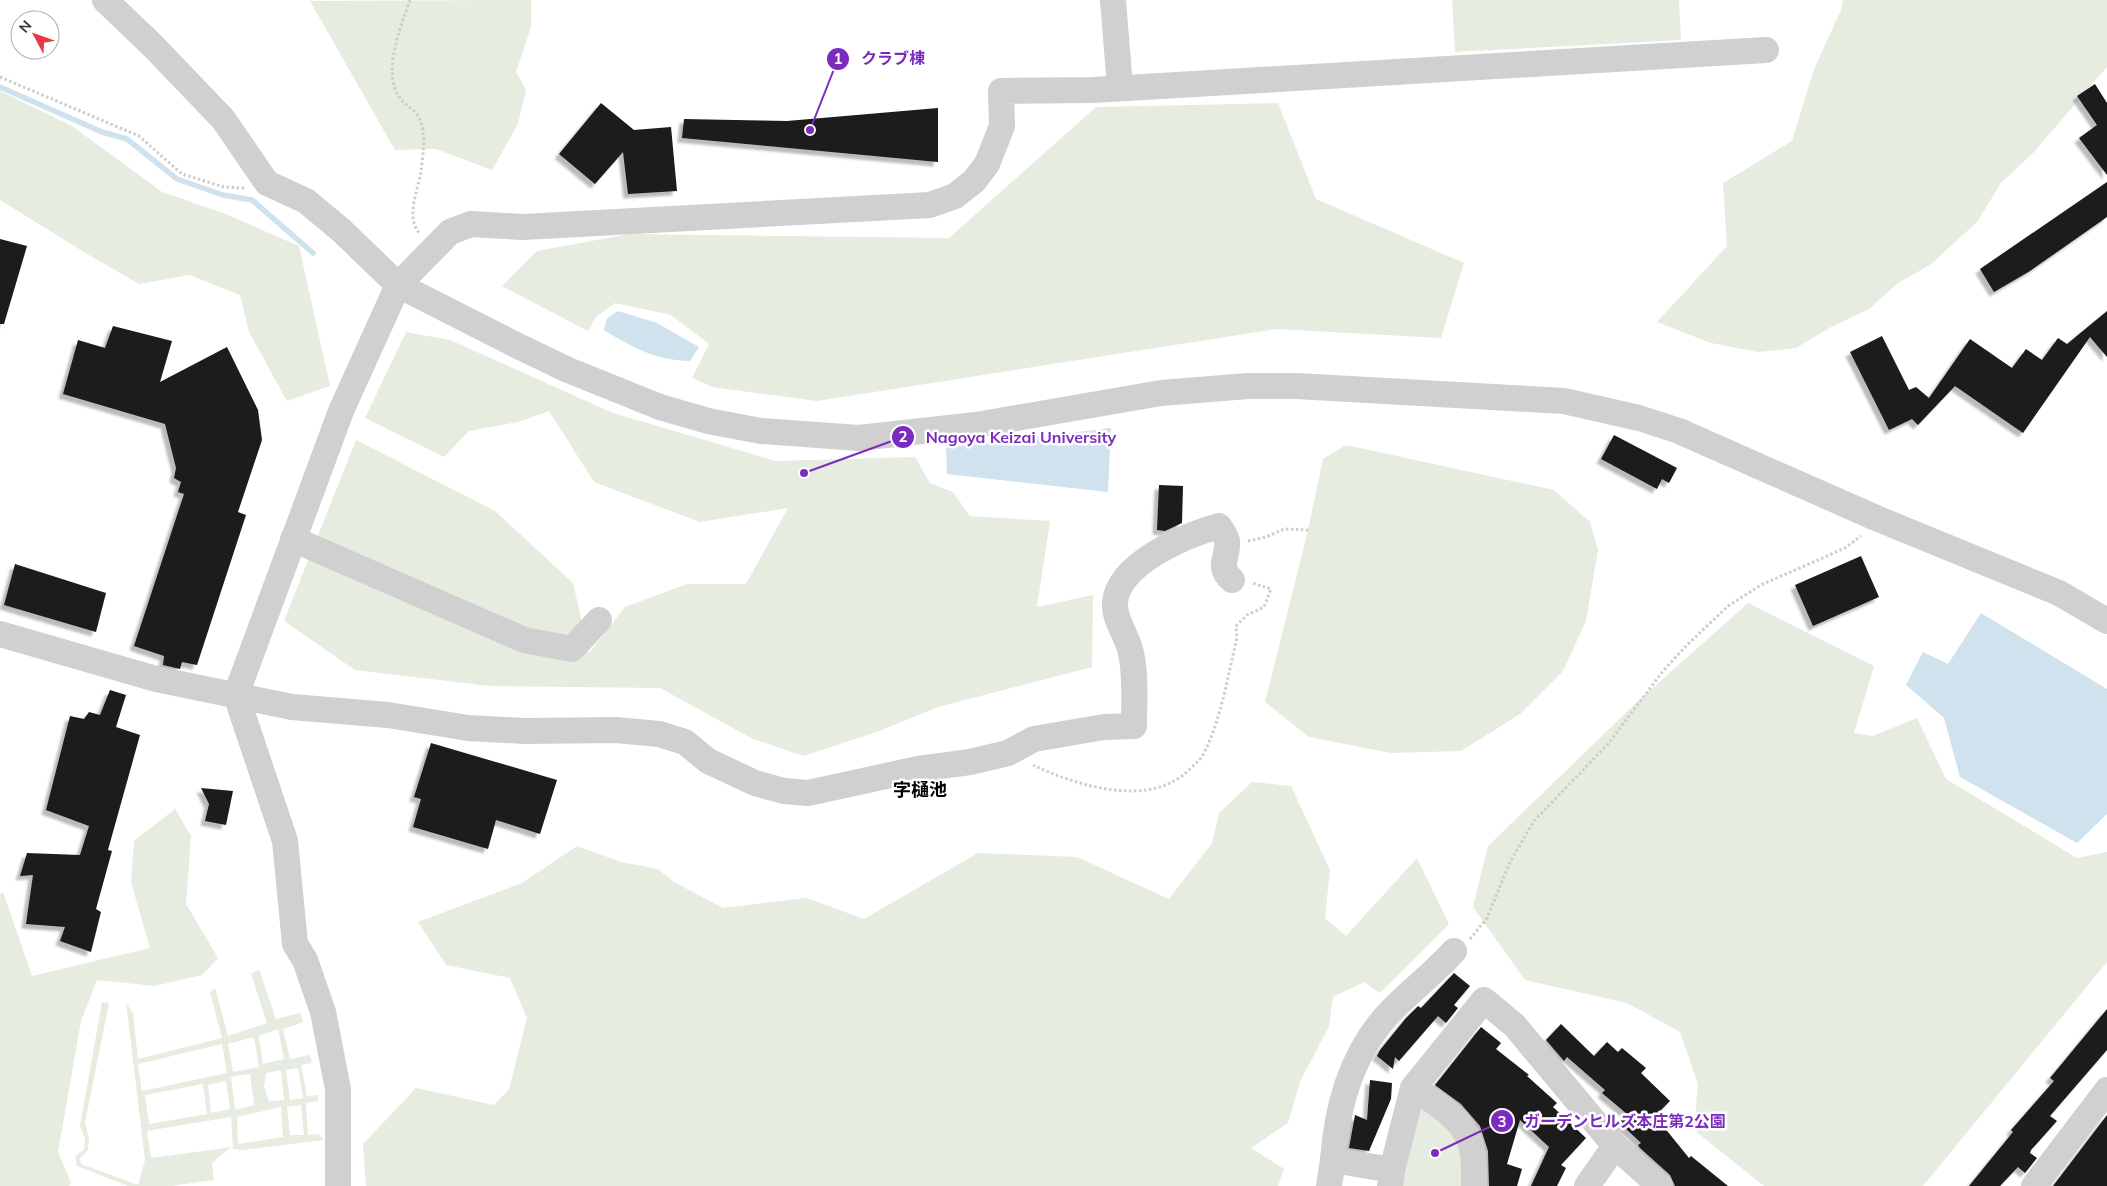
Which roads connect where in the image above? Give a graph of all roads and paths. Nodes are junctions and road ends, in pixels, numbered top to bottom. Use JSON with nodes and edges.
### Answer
{"nodes":[{"id":1,"x":105,"y":0,"type":"edge"},
{"id":2,"x":410,"y":0,"type":"edge"},
{"id":3,"x":1113,"y":0,"type":"edge"},
{"id":4,"x":1766,"y":50,"type":"dead end"},
{"id":5,"x":0,"y":77,"type":"edge"},
{"id":6,"x":1120,"y":87,"type":"junction"},
{"id":7,"x":267,"y":184,"type":"junction"},
{"id":8,"x":434,"y":249,"type":"junction"},
{"id":9,"x":398,"y":284,"type":"junction"},
{"id":10,"x":1876,"y":518,"type":"junction"},
{"id":11,"x":1308,"y":530,"type":"dead end"},
{"id":12,"x":293,"y":539,"type":"junction"},
{"id":13,"x":1227,"y":540,"type":"junction"},
{"id":14,"x":1232,"y":580,"type":"joint"},
{"id":15,"x":599,"y":620,"type":"dead end"},
{"id":16,"x":2107,"y":621,"type":"edge"},
{"id":17,"x":0,"y":634,"type":"edge"},
{"id":18,"x":236,"y":695,"type":"junction"},
{"id":19,"x":1008,"y":753,"type":"junction"},
{"id":20,"x":1454,"y":951,"type":"joint"},
{"id":21,"x":1414,"y":1088,"type":"junction"},
{"id":22,"x":2107,"y":1090,"type":"edge"},
{"id":23,"x":1615,"y":1146,"type":"junction"},
{"id":24,"x":1333,"y":1160,"type":"junction"},
{"id":25,"x":1391,"y":1178,"type":"edge"},
{"id":26,"x":338,"y":1186,"type":"edge"},
{"id":27,"x":1329,"y":1186,"type":"edge"},
{"id":28,"x":1474,"y":1186,"type":"edge"},
{"id":29,"x":1587,"y":1186,"type":"edge"},
{"id":30,"x":1660,"y":1186,"type":"edge"},
{"id":31,"x":2034,"y":1186,"type":"edge"}],
"edges":[{"from":1,"to":7,"type":"street"},
{"from":2,"to":8,"type":"path"},
{"from":3,"to":6,"type":"street"},
{"from":4,"to":6,"type":"street"},
{"from":5,"to":7,"type":"path"},
{"from":6,"to":8,"type":"street"},
{"from":7,"to":9,"type":"street"},
{"from":8,"to":9,"type":"street"},
{"from":9,"to":10,"type":"street"},
{"from":9,"to":12,"type":"street"},
{"from":10,"to":16,"type":"street"},
{"from":10,"to":20,"type":"path"},
{"from":11,"to":13,"type":"path"},
{"from":12,"to":15,"type":"street"},
{"from":12,"to":18,"type":"street"},
{"from":13,"to":14,"type":"street"},
{"from":13,"to":19,"type":"street"},
{"from":14,"to":19,"type":"path"},
{"from":17,"to":18,"type":"street"},
{"from":18,"to":19,"type":"street"},
{"from":18,"to":26,"type":"street"},
{"from":20,"to":24,"type":"street"},
{"from":21,"to":23,"type":"street"},
{"from":21,"to":25,"type":"street"},
{"from":21,"to":28,"type":"street"},
{"from":22,"to":31,"type":"street"},
{"from":23,"to":29,"type":"street"},
{"from":23,"to":30,"type":"street"},
{"from":24,"to":25,"type":"street"},
{"from":24,"to":27,"type":"street"}]}
